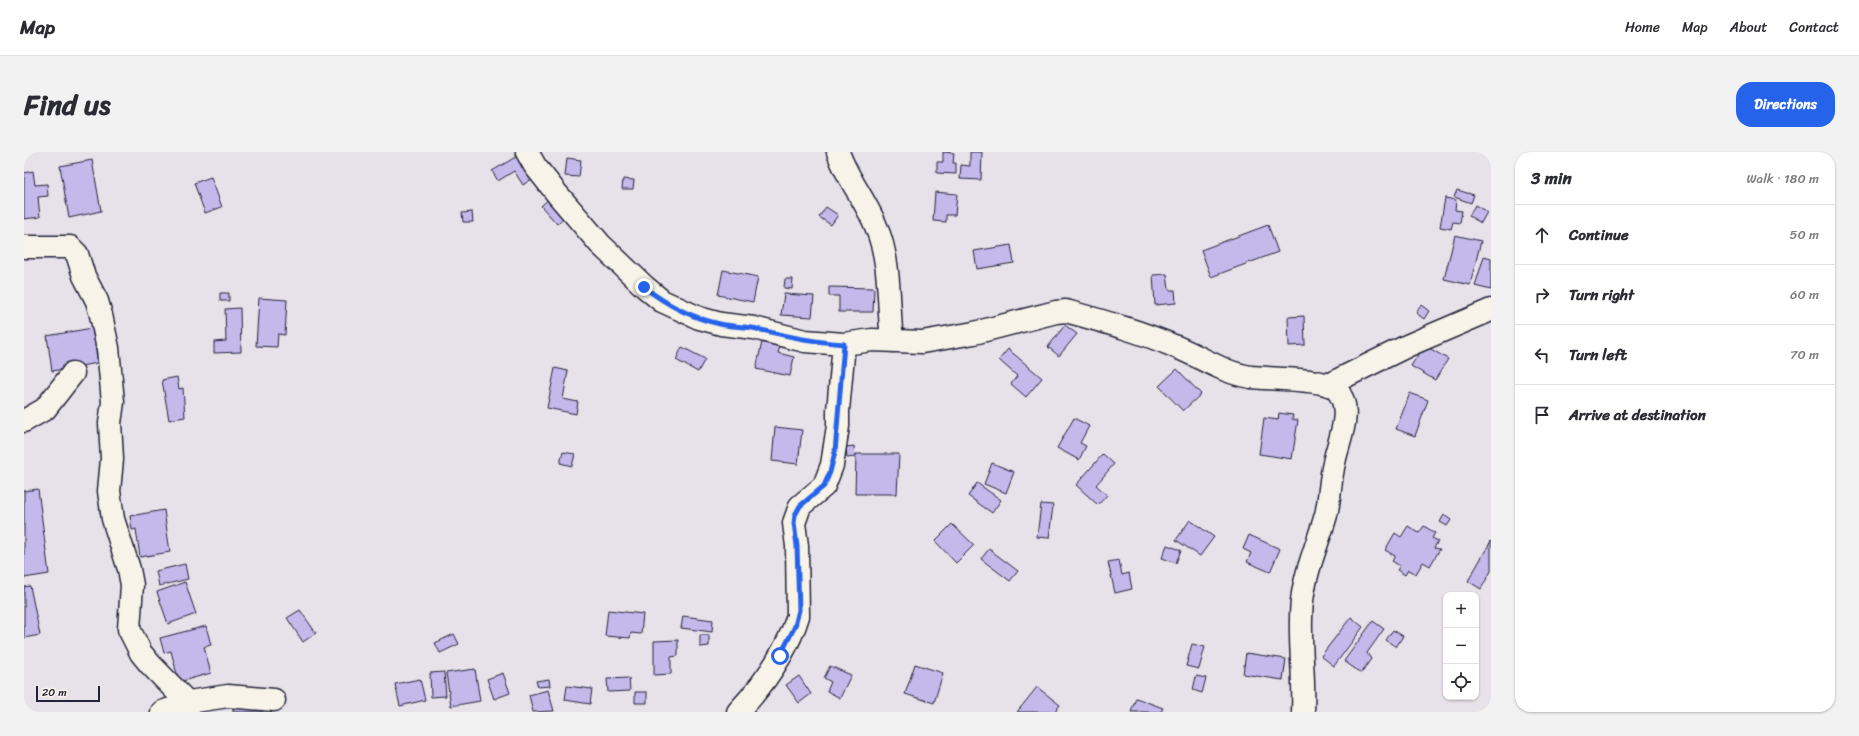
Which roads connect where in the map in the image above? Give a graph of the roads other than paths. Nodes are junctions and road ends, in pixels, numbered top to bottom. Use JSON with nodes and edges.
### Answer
{"nodes":[{"id":1,"x":527,"y":152,"type":"edge"},
{"id":2,"x":838,"y":152,"type":"edge"},
{"id":3,"x":24,"y":247,"type":"edge"},
{"id":4,"x":1491,"y":310,"type":"edge"},
{"id":5,"x":892,"y":341,"type":"junction"},
{"id":6,"x":844,"y":344,"type":"junction"},
{"id":7,"x":73,"y":373,"type":"dead end"},
{"id":8,"x":1328,"y":385,"type":"junction"},
{"id":9,"x":24,"y":421,"type":"edge"},
{"id":10,"x":274,"y":700,"type":"dead end"},
{"id":11,"x":188,"y":704,"type":"junction"},
{"id":12,"x":162,"y":712,"type":"edge"},
{"id":13,"x":738,"y":712,"type":"edge"},
{"id":14,"x":1303,"y":712,"type":"edge"}],
"edges":[{"from":1,"to":6,"type":"street"},
{"from":2,"to":5,"type":"street"},
{"from":3,"to":11,"type":"street"},
{"from":4,"to":8,"type":"street"},
{"from":5,"to":6,"type":"street"},
{"from":5,"to":8,"type":"street"},
{"from":6,"to":13,"type":"street"},
{"from":7,"to":9,"type":"street"},
{"from":8,"to":14,"type":"street"},
{"from":10,"to":11,"type":"street"},
{"from":11,"to":12,"type":"street"}]}
